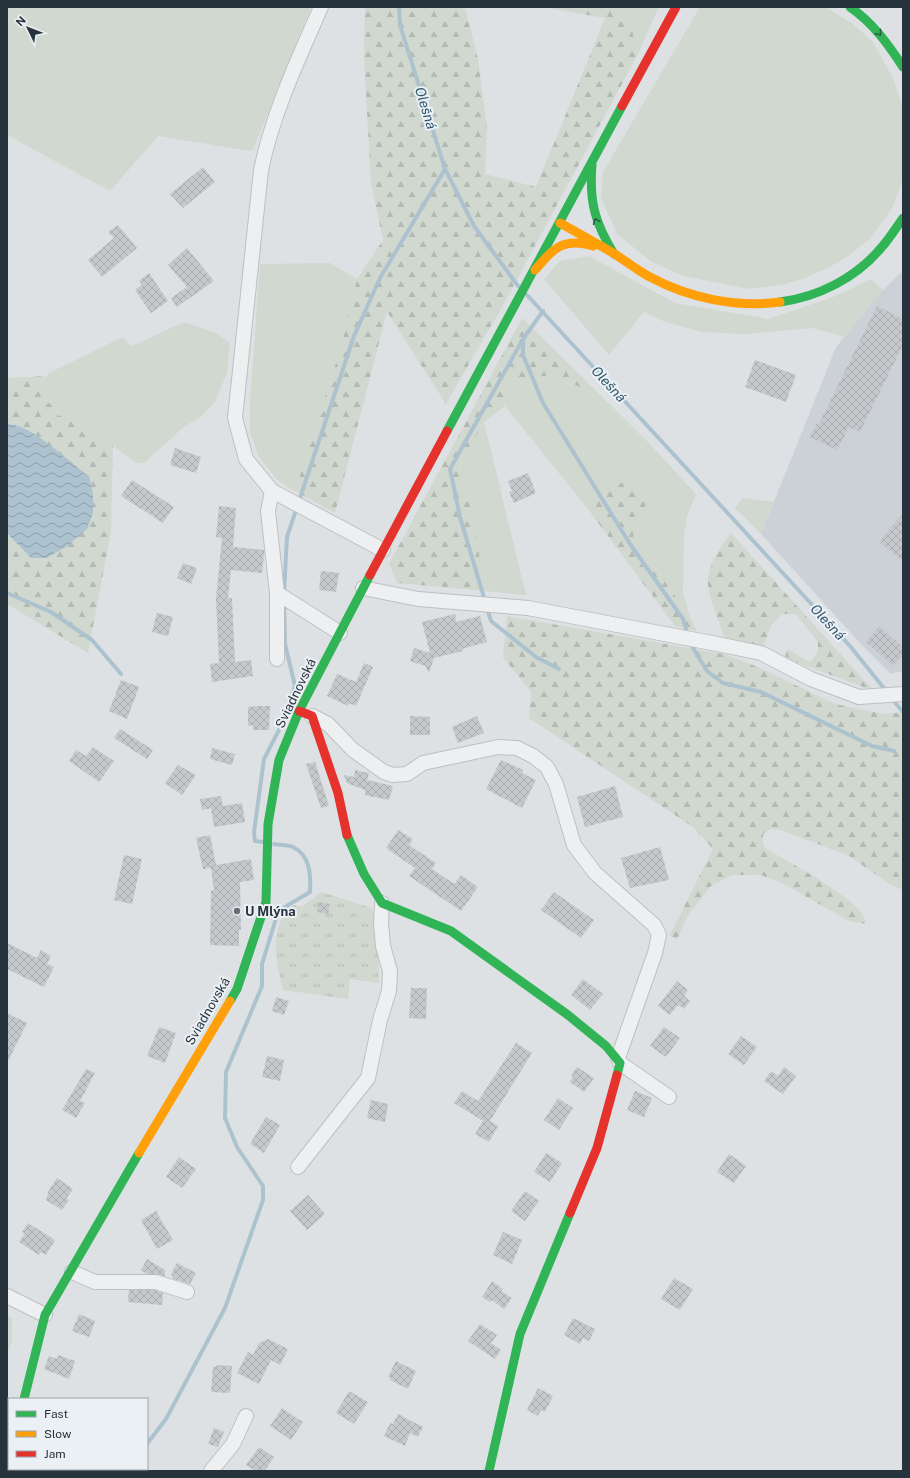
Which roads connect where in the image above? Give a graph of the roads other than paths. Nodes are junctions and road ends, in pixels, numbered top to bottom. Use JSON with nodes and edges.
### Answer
{"nodes":[{"id":1,"x":321,"y":7,"type":"edge"},
{"id":2,"x":676,"y":7,"type":"edge"},
{"id":3,"x":850,"y":7,"type":"edge"},
{"id":4,"x":903,"y":67,"type":"edge"},
{"id":5,"x":592,"y":165,"type":"junction"},
{"id":6,"x":903,"y":218,"type":"edge"},
{"id":7,"x":560,"y":223,"type":"junction"},
{"id":8,"x":614,"y":254,"type":"junction"},
{"id":9,"x":535,"y":270,"type":"junction"},
{"id":10,"x":272,"y":491,"type":"junction"},
{"id":11,"x":382,"y":550,"type":"junction"},
{"id":12,"x":363,"y":588,"type":"junction"},
{"id":13,"x":282,"y":596,"type":"junction"},
{"id":14,"x":340,"y":633,"type":"junction"},
{"id":15,"x":277,"y":659,"type":"dead end"},
{"id":16,"x":903,"y":694,"type":"edge"},
{"id":17,"x":306,"y":713,"type":"junction"},
{"id":18,"x":382,"y":903,"type":"junction"},
{"id":19,"x":619,"y":1060,"type":"junction"},
{"id":20,"x":669,"y":1097,"type":"dead end"},
{"id":21,"x":298,"y":1167,"type":"dead end"},
{"id":22,"x":72,"y":1272,"type":"junction"},
{"id":23,"x":7,"y":1287,"type":"edge"},
{"id":24,"x":187,"y":1292,"type":"dead end"},
{"id":25,"x":7,"y":1296,"type":"edge"},
{"id":26,"x":26,"y":1306,"type":"junction"},
{"id":27,"x":46,"y":1315,"type":"junction"},
{"id":28,"x":24,"y":1398,"type":"edge"},
{"id":29,"x":246,"y":1416,"type":"dead end"},
{"id":30,"x":211,"y":1471,"type":"edge"},
{"id":31,"x":489,"y":1471,"type":"edge"}],
"edges":[{"from":1,"to":10,"type":"street"},
{"from":2,"to":5,"type":"main road"},
{"from":3,"to":4,"type":"main road","one_way":true},
{"from":5,"to":7,"type":"main road"},
{"from":8,"to":5,"type":"main road","one_way":true},
{"from":6,"to":8,"type":"main road"},
{"from":7,"to":8,"type":"main road"},
{"from":7,"to":9,"type":"main road"},
{"from":8,"to":9,"type":"main road"},
{"from":9,"to":11,"type":"main road","name":"Sviadnovská"},
{"from":10,"to":11,"type":"street"},
{"from":10,"to":13,"type":"street"},
{"from":11,"to":12,"type":"main road","name":"Sviadnovská"},
{"from":12,"to":14,"type":"main road","name":"Sviadnovská"},
{"from":12,"to":16,"type":"street"},
{"from":13,"to":14,"type":"street"},
{"from":13,"to":15,"type":"street"},
{"from":14,"to":17,"type":"main road","name":"Sviadnovská"},
{"from":17,"to":18,"type":"main road"},
{"from":17,"to":19,"type":"street"},
{"from":17,"to":22,"type":"main road","name":"Sviadnovská"},
{"from":18,"to":19,"type":"main road"},
{"from":18,"to":21,"type":"street"},
{"from":19,"to":20,"type":"street"},
{"from":19,"to":31,"type":"main road"},
{"from":22,"to":24,"type":"street"},
{"from":22,"to":27,"type":"main road","name":"Sviadnovská"},
{"from":23,"to":26,"type":"street"},
{"from":25,"to":26,"type":"street"},
{"from":26,"to":27,"type":"street"},
{"from":27,"to":28,"type":"main road","name":"Sviadnovská"},
{"from":29,"to":30,"type":"street"}]}
